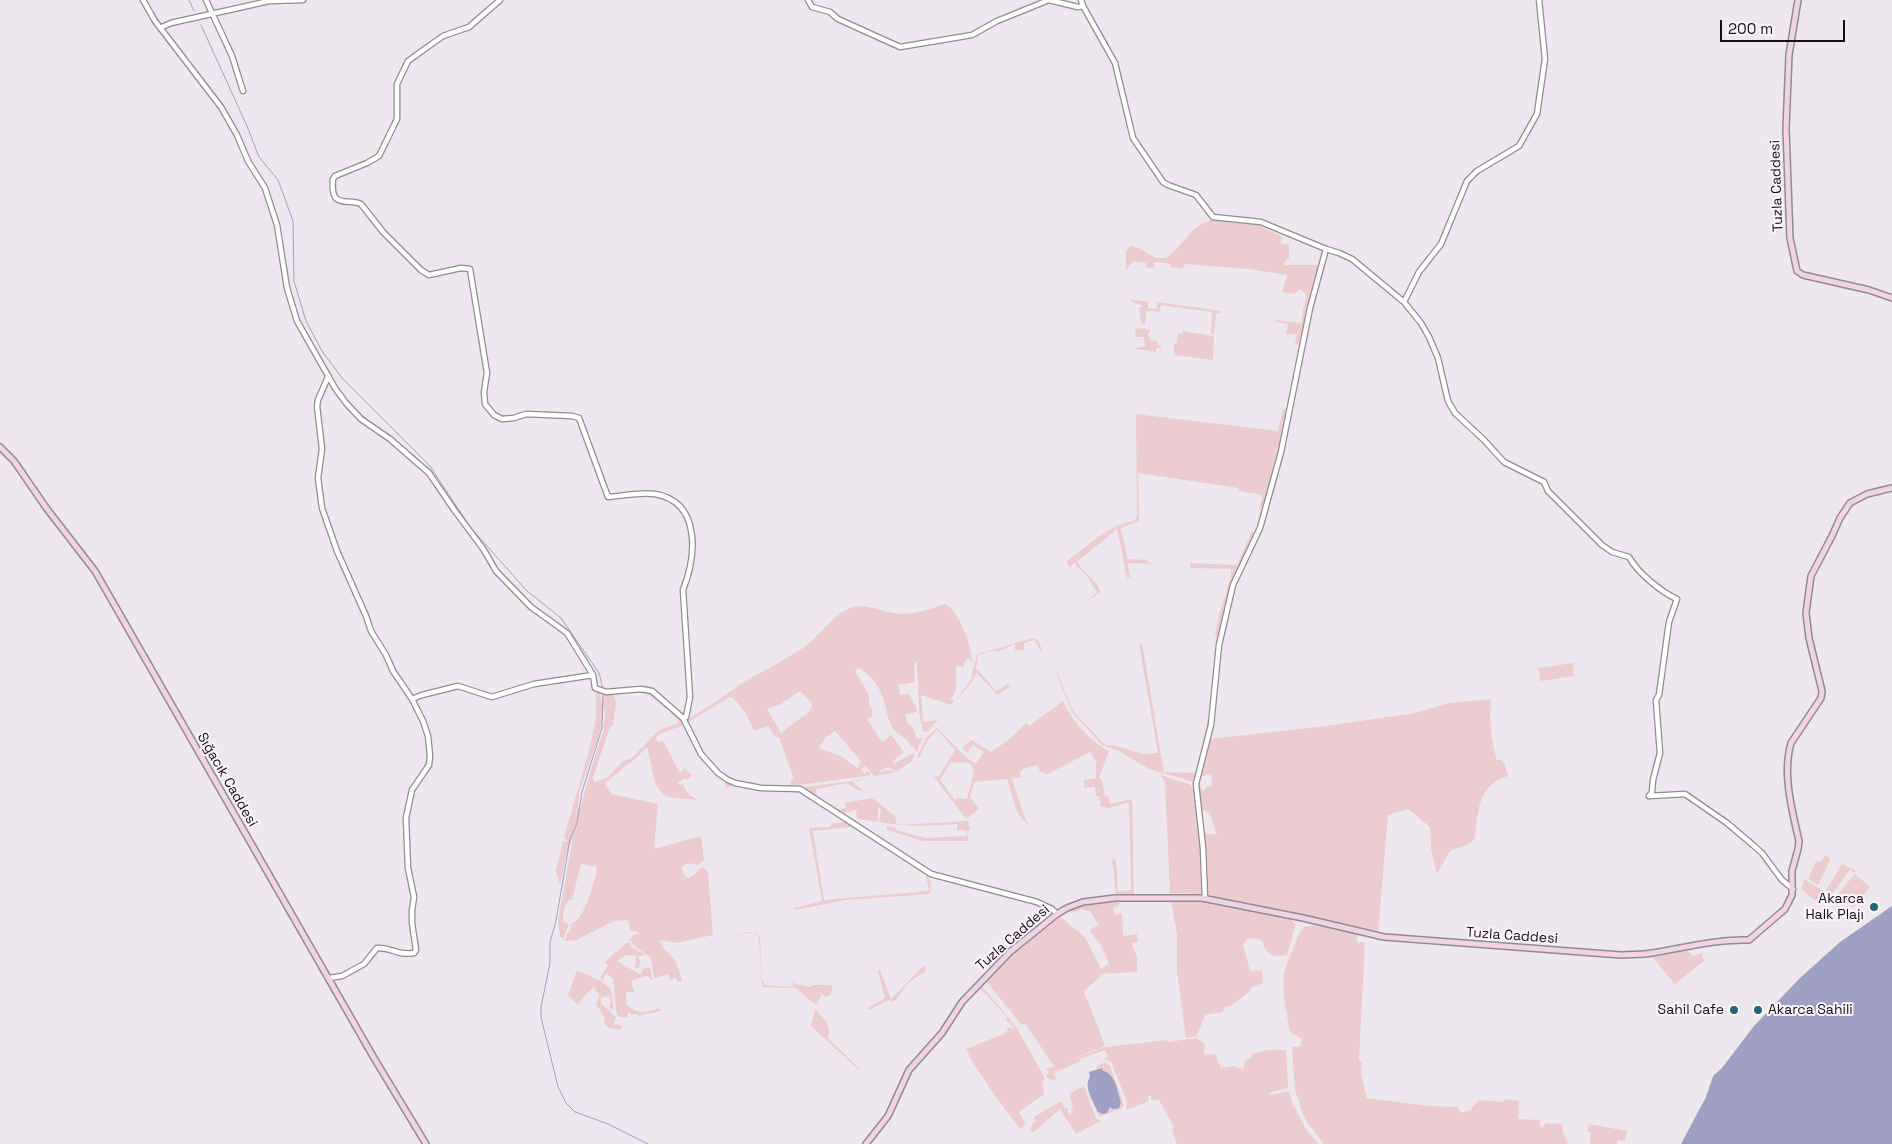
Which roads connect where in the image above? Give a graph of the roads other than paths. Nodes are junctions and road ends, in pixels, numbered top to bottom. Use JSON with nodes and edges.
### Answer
{"nodes":[{"id":1,"x":143,"y":0,"type":"edge"},
{"id":2,"x":206,"y":0,"type":"edge"},
{"id":3,"x":303,"y":0,"type":"edge"},
{"id":4,"x":500,"y":0,"type":"edge"},
{"id":5,"x":808,"y":0,"type":"edge"},
{"id":6,"x":1539,"y":0,"type":"edge"},
{"id":7,"x":1798,"y":0,"type":"edge"},
{"id":8,"x":1082,"y":3,"type":"edge"},
{"id":9,"x":213,"y":14,"type":"junction"},
{"id":10,"x":160,"y":28,"type":"junction"},
{"id":11,"x":243,"y":91,"type":"dead end"},
{"id":12,"x":1326,"y":249,"type":"junction"},
{"id":13,"x":1892,"y":298,"type":"edge"},
{"id":14,"x":1404,"y":302,"type":"junction"},
{"id":15,"x":328,"y":377,"type":"junction"},
{"id":16,"x":0,"y":447,"type":"edge"},
{"id":17,"x":1892,"y":488,"type":"edge"},
{"id":18,"x":593,"y":675,"type":"junction"},
{"id":19,"x":412,"y":699,"type":"junction"},
{"id":20,"x":683,"y":718,"type":"junction"},
{"id":21,"x":1793,"y":889,"type":"junction"},
{"id":22,"x":1205,"y":899,"type":"junction"},
{"id":23,"x":1057,"y":914,"type":"junction"},
{"id":24,"x":329,"y":978,"type":"junction"},
{"id":25,"x":425,"y":1144,"type":"edge"},
{"id":26,"x":866,"y":1144,"type":"edge"}],
"edges":[{"from":1,"to":10,"type":"street"},
{"from":2,"to":9,"type":"street"},
{"from":3,"to":9,"type":"street"},
{"from":4,"to":20,"type":"street"},
{"from":5,"to":8,"type":"street"},
{"from":6,"to":14,"type":"street"},
{"from":7,"to":13,"type":"main road","name":"Tuzla Caddesi"},
{"from":8,"to":12,"type":"street"},
{"from":9,"to":10,"type":"street"},
{"from":9,"to":11,"type":"street"},
{"from":10,"to":15,"type":"street"},
{"from":12,"to":14,"type":"street"},
{"from":12,"to":22,"type":"street"},
{"from":14,"to":21,"type":"street"},
{"from":15,"to":18,"type":"street"},
{"from":15,"to":19,"type":"street"},
{"from":16,"to":24,"type":"main road","name":"Sığacık Caddesi"},
{"from":17,"to":21,"type":"main road","name":"Tuzla Caddesi"},
{"from":18,"to":19,"type":"street"},
{"from":18,"to":20,"type":"street"},
{"from":19,"to":24,"type":"street"},
{"from":20,"to":23,"type":"street"},
{"from":21,"to":22,"type":"main road","name":"Tuzla Caddesi"},
{"from":22,"to":23,"type":"main road","name":"Tuzla Caddesi"},
{"from":23,"to":26,"type":"main road","name":"Tuzla Caddesi"},
{"from":24,"to":25,"type":"main road","name":"Sığacık Caddesi"}]}
